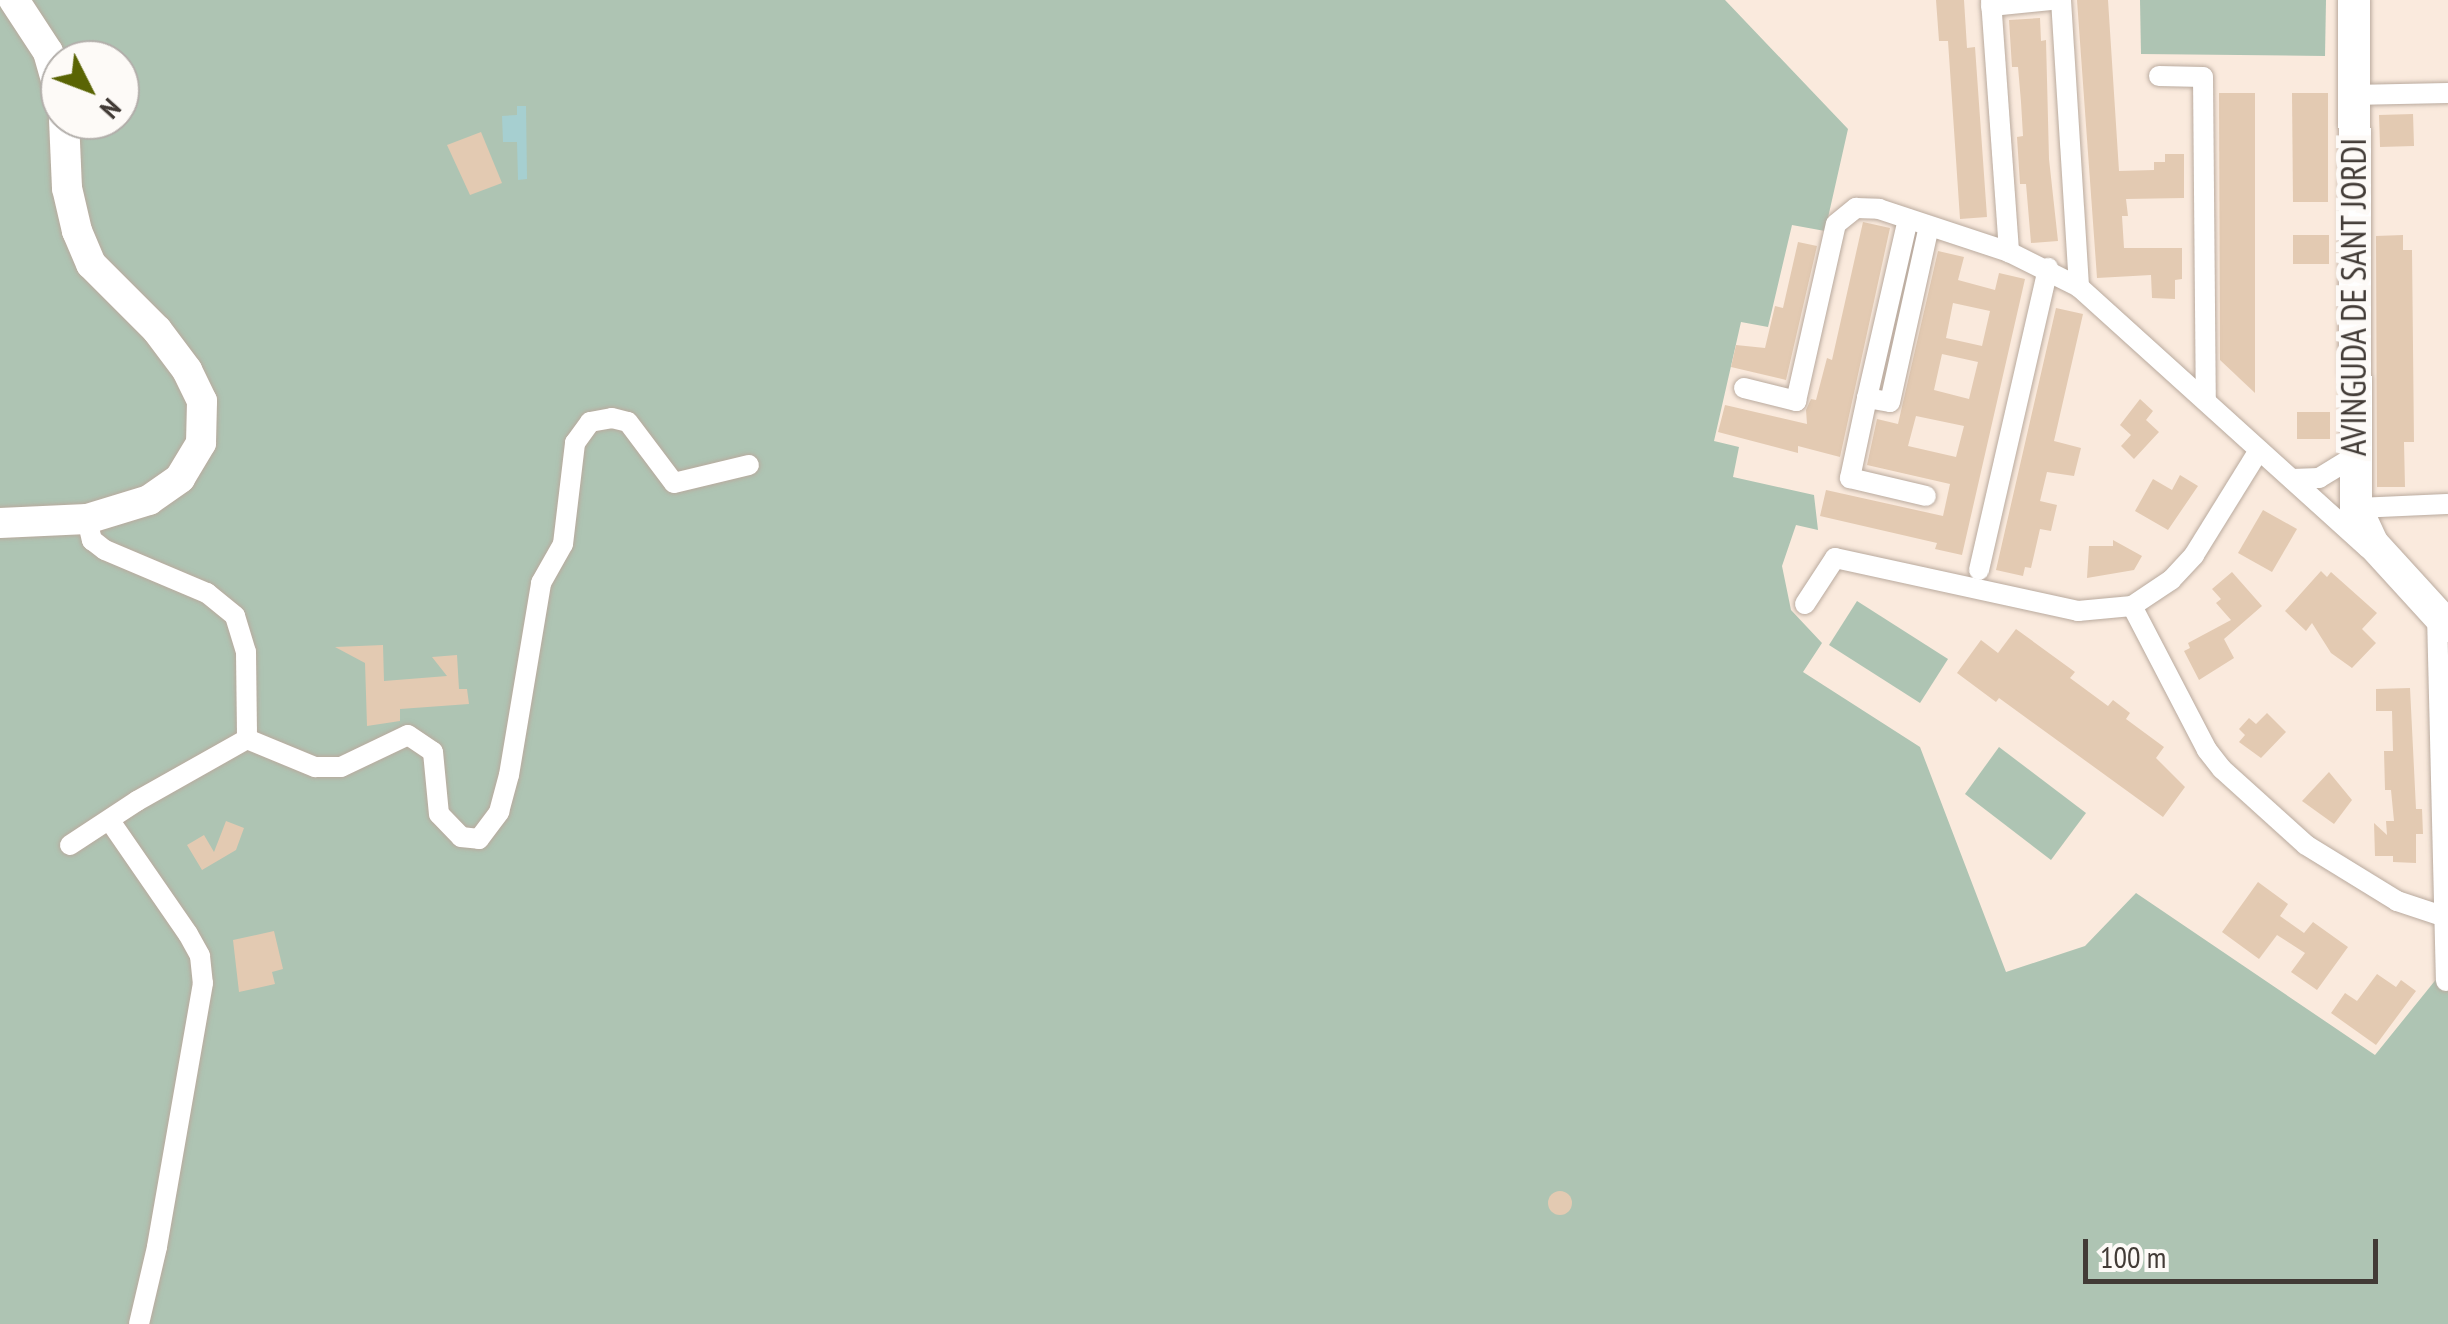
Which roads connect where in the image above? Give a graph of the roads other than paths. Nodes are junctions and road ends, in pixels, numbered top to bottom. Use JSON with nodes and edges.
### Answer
{"nodes":[{"id":1,"x":14,"y":0,"type":"edge"},
{"id":2,"x":2052,"y":0,"type":"edge"},
{"id":3,"x":2061,"y":0,"type":"edge"},
{"id":4,"x":2354,"y":0,"type":"edge"},
{"id":5,"x":1991,"y":3,"type":"edge"},
{"id":6,"x":40,"y":40,"type":"edge"},
{"id":7,"x":2160,"y":76,"type":"dead end"},
{"id":8,"x":2352,"y":94,"type":"junction"},
{"id":9,"x":2448,"y":94,"type":"edge"},
{"id":10,"x":65,"y":140,"type":"edge"},
{"id":11,"x":1908,"y":219,"type":"junction"},
{"id":12,"x":1929,"y":226,"type":"junction"},
{"id":13,"x":2010,"y":252,"type":"junction"},
{"id":14,"x":2048,"y":268,"type":"junction"},
{"id":15,"x":2079,"y":287,"type":"junction"},
{"id":16,"x":1744,"y":388,"type":"dead end"},
{"id":17,"x":1867,"y":398,"type":"junction"},
{"id":18,"x":2206,"y":401,"type":"junction"},
{"id":19,"x":2259,"y":450,"type":"junction"},
{"id":20,"x":2355,"y":456,"type":"junction"},
{"id":21,"x":749,"y":465,"type":"dead end"},
{"id":22,"x":2292,"y":479,"type":"junction"},
{"id":23,"x":1926,"y":496,"type":"dead end"},
{"id":24,"x":2448,"y":504,"type":"edge"},
{"id":25,"x":2356,"y":508,"type":"junction"},
{"id":26,"x":87,"y":520,"type":"junction"},
{"id":27,"x":0,"y":523,"type":"edge"},
{"id":28,"x":1980,"y":570,"type":"dead end"},
{"id":29,"x":2404,"y":579,"type":"junction"},
{"id":30,"x":1805,"y":604,"type":"dead end"},
{"id":31,"x":2132,"y":606,"type":"junction"},
{"id":32,"x":2442,"y":621,"type":"edge"},
{"id":33,"x":247,"y":740,"type":"junction"},
{"id":34,"x":110,"y":821,"type":"junction"},
{"id":35,"x":70,"y":845,"type":"dead end"},
{"id":36,"x":2444,"y":917,"type":"edge"},
{"id":37,"x":2446,"y":981,"type":"edge"},
{"id":38,"x":139,"y":1324,"type":"edge"}],
"edges":[{"from":1,"to":6,"type":"street"},
{"from":2,"to":5,"type":"street"},
{"from":3,"to":15,"type":"street"},
{"from":4,"to":8,"type":"main road","name":"AVINGUDA DE SANT JORDI"},
{"from":5,"to":13,"type":"street"},
{"from":7,"to":18,"type":"street"},
{"from":8,"to":9,"type":"street"},
{"from":8,"to":20,"type":"main road","name":"AVINGUDA DE SANT JORDI"},
{"from":10,"to":26,"type":"street"},
{"from":11,"to":12,"type":"street"},
{"from":11,"to":16,"type":"street"},
{"from":11,"to":17,"type":"street"},
{"from":12,"to":13,"type":"street"},
{"from":12,"to":17,"type":"street"},
{"from":13,"to":14,"type":"street"},
{"from":14,"to":15,"type":"street"},
{"from":14,"to":28,"type":"street"},
{"from":15,"to":18,"type":"street"},
{"from":17,"to":23,"type":"street"},
{"from":18,"to":19,"type":"street"},
{"from":19,"to":22,"type":"street"},
{"from":19,"to":31,"type":"street"},
{"from":20,"to":22,"type":"street"},
{"from":20,"to":25,"type":"main road","name":"AVINGUDA DE SANT JORDI"},
{"from":21,"to":33,"type":"street"},
{"from":22,"to":29,"type":"street"},
{"from":24,"to":25,"type":"street"},
{"from":25,"to":29,"type":"main road","name":"AVINGUDA DE SANT JORDI"},
{"from":26,"to":27,"type":"street"},
{"from":26,"to":33,"type":"street"},
{"from":29,"to":32,"type":"main road","name":"AVINGUDA DE SANT JORDI"},
{"from":30,"to":31,"type":"street"},
{"from":31,"to":36,"type":"street"},
{"from":32,"to":36,"type":"street"},
{"from":33,"to":34,"type":"street"},
{"from":34,"to":35,"type":"street"},
{"from":34,"to":38,"type":"street"},
{"from":36,"to":37,"type":"street"}]}
